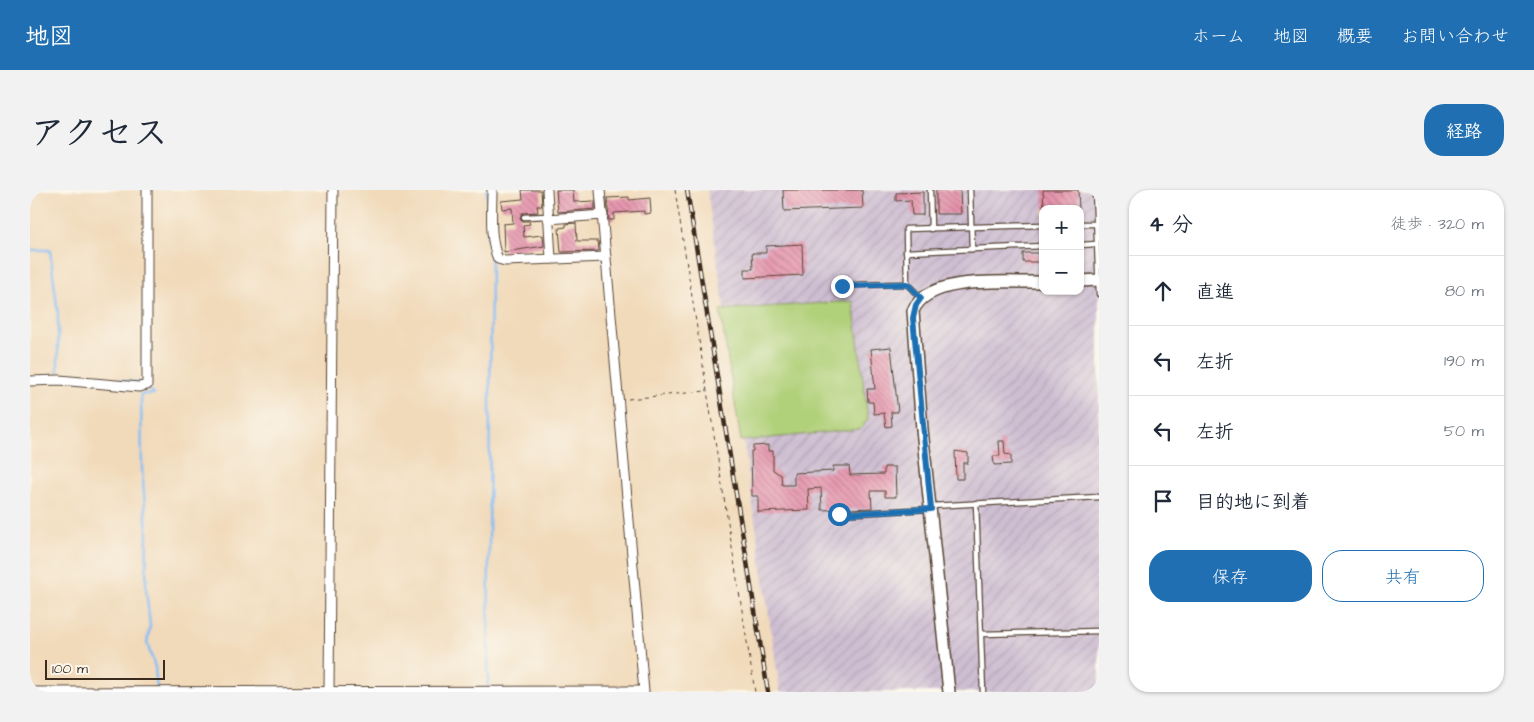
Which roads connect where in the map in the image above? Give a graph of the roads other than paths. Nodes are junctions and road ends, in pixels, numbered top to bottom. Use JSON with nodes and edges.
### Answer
{"nodes":[{"id":1,"x":147,"y":190,"type":"edge"},
{"id":2,"x":333,"y":190,"type":"edge"},
{"id":3,"x":492,"y":190,"type":"edge"},
{"id":4,"x":547,"y":190,"type":"edge"},
{"id":5,"x":600,"y":190,"type":"edge"},
{"id":6,"x":930,"y":190,"type":"edge"},
{"id":7,"x":970,"y":190,"type":"edge"},
{"id":8,"x":1095,"y":190,"type":"edge"},
{"id":9,"x":602,"y":215,"type":"junction"},
{"id":10,"x":524,"y":217,"type":"dead end"},
{"id":11,"x":548,"y":217,"type":"junction"},
{"id":12,"x":1084,"y":224,"type":"edge"},
{"id":13,"x":1097,"y":224,"type":"junction"},
{"id":14,"x":1039,"y":225,"type":"edge"},
{"id":15,"x":972,"y":228,"type":"junction"},
{"id":16,"x":931,"y":229,"type":"junction"},
{"id":17,"x":1097,"y":244,"type":"junction"},
{"id":18,"x":1084,"y":245,"type":"edge"},
{"id":19,"x":1039,"y":246,"type":"edge"},
{"id":20,"x":972,"y":249,"type":"junction"},
{"id":21,"x":906,"y":252,"type":"junction"},
{"id":22,"x":606,"y":257,"type":"junction"},
{"id":23,"x":551,"y":259,"type":"junction"},
{"id":24,"x":1099,"y":280,"type":"edge"},
{"id":25,"x":1084,"y":281,"type":"edge"},
{"id":26,"x":1039,"y":282,"type":"edge"},
{"id":27,"x":907,"y":284,"type":"junction"},
{"id":28,"x":842,"y":286,"type":"dead end"},
{"id":29,"x":1099,"y":294,"type":"edge"},
{"id":30,"x":921,"y":298,"type":"junction"},
{"id":31,"x":30,"y":381,"type":"edge"},
{"id":32,"x":1099,"y":497,"type":"edge"},
{"id":33,"x":976,"y":503,"type":"junction"},
{"id":34,"x":931,"y":507,"type":"junction"},
{"id":35,"x":839,"y":514,"type":"dead end"},
{"id":36,"x":1099,"y":631,"type":"edge"},
{"id":37,"x":981,"y":634,"type":"junction"},
{"id":38,"x":329,"y":691,"type":"edge"},
{"id":39,"x":30,"y":692,"type":"edge"},
{"id":40,"x":492,"y":692,"type":"edge"},
{"id":41,"x":644,"y":692,"type":"edge"},
{"id":42,"x":949,"y":692,"type":"edge"},
{"id":43,"x":983,"y":692,"type":"edge"}],
"edges":[{"from":1,"to":31,"type":"street"},
{"from":2,"to":38,"type":"street"},
{"from":3,"to":23,"type":"street"},
{"from":4,"to":11,"type":"street"},
{"from":5,"to":9,"type":"street"},
{"from":6,"to":16,"type":"lane"},
{"from":7,"to":15,"type":"lane"},
{"from":8,"to":13,"type":"lane"},
{"from":9,"to":11,"type":"street"},
{"from":9,"to":22,"type":"street"},
{"from":10,"to":11,"type":"lane"},
{"from":11,"to":23,"type":"street"},
{"from":12,"to":13,"type":"lane"},
{"from":13,"to":17,"type":"lane"},
{"from":14,"to":15,"type":"lane"},
{"from":15,"to":16,"type":"lane"},
{"from":15,"to":20,"type":"lane"},
{"from":16,"to":21,"type":"lane"},
{"from":17,"to":18,"type":"lane"},
{"from":17,"to":24,"type":"lane"},
{"from":19,"to":20,"type":"lane"},
{"from":20,"to":21,"type":"lane"},
{"from":21,"to":27,"type":"lane"},
{"from":22,"to":23,"type":"street"},
{"from":22,"to":41,"type":"street"},
{"from":24,"to":25,"type":"street"},
{"from":24,"to":29,"type":"lane"},
{"from":26,"to":30,"type":"street"},
{"from":27,"to":28,"type":"lane"},
{"from":27,"to":30,"type":"lane"},
{"from":30,"to":34,"type":"street"},
{"from":32,"to":33,"type":"lane"},
{"from":33,"to":34,"type":"lane"},
{"from":33,"to":37,"type":"lane"},
{"from":34,"to":35,"type":"lane"},
{"from":34,"to":42,"type":"street"},
{"from":36,"to":37,"type":"lane"},
{"from":37,"to":43,"type":"lane"},
{"from":38,"to":39,"type":"street"},
{"from":38,"to":40,"type":"street"},
{"from":40,"to":41,"type":"street"}]}
